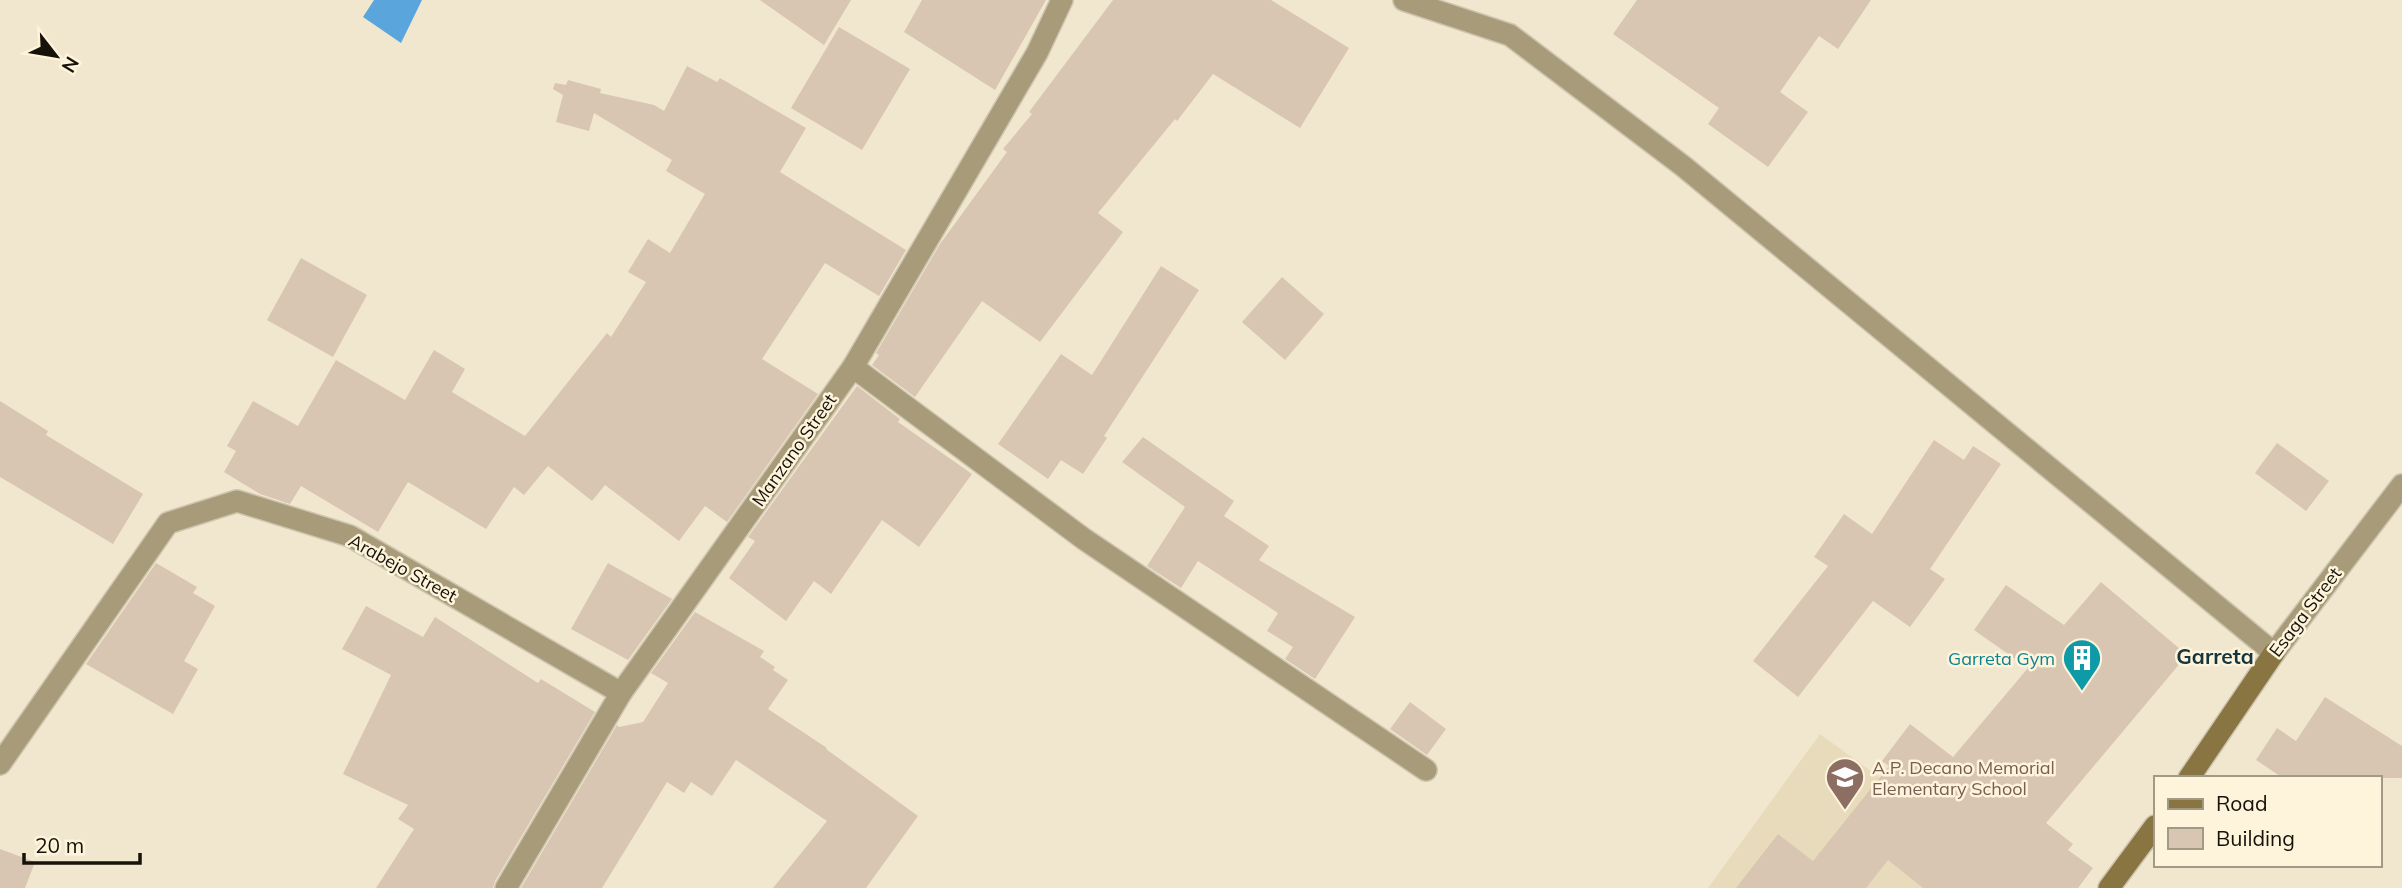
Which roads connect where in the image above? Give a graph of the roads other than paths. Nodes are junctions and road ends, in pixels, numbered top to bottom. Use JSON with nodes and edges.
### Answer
{"nodes":[{"id":1,"x":1062,"y":0,"type":"edge"},
{"id":2,"x":1404,"y":0,"type":"edge"},
{"id":3,"x":853,"y":367,"type":"junction"},
{"id":4,"x":2402,"y":485,"type":"edge"},
{"id":5,"x":2274,"y":653,"type":"junction"},
{"id":6,"x":621,"y":693,"type":"junction"},
{"id":7,"x":0,"y":764,"type":"edge"},
{"id":8,"x":1426,"y":770,"type":"dead end"},
{"id":9,"x":2190,"y":776,"type":"edge"},
{"id":10,"x":2154,"y":827,"type":"edge"},
{"id":11,"x":506,"y":888,"type":"edge"},
{"id":12,"x":2109,"y":888,"type":"edge"}],
"edges":[{"from":1,"to":3,"type":"street","name":"Manzano Street"},
{"from":2,"to":5,"type":"street"},
{"from":3,"to":6,"type":"street","name":"Manzano Street"},
{"from":3,"to":8,"type":"street"},
{"from":4,"to":5,"type":"street","name":"Esaga Street"},
{"from":5,"to":9,"type":"street","name":"Esaga Street"},
{"from":6,"to":7,"type":"street","name":"Arabejo Street"},
{"from":6,"to":11,"type":"street","name":"Manzano Street"},
{"from":10,"to":12,"type":"street"}]}
